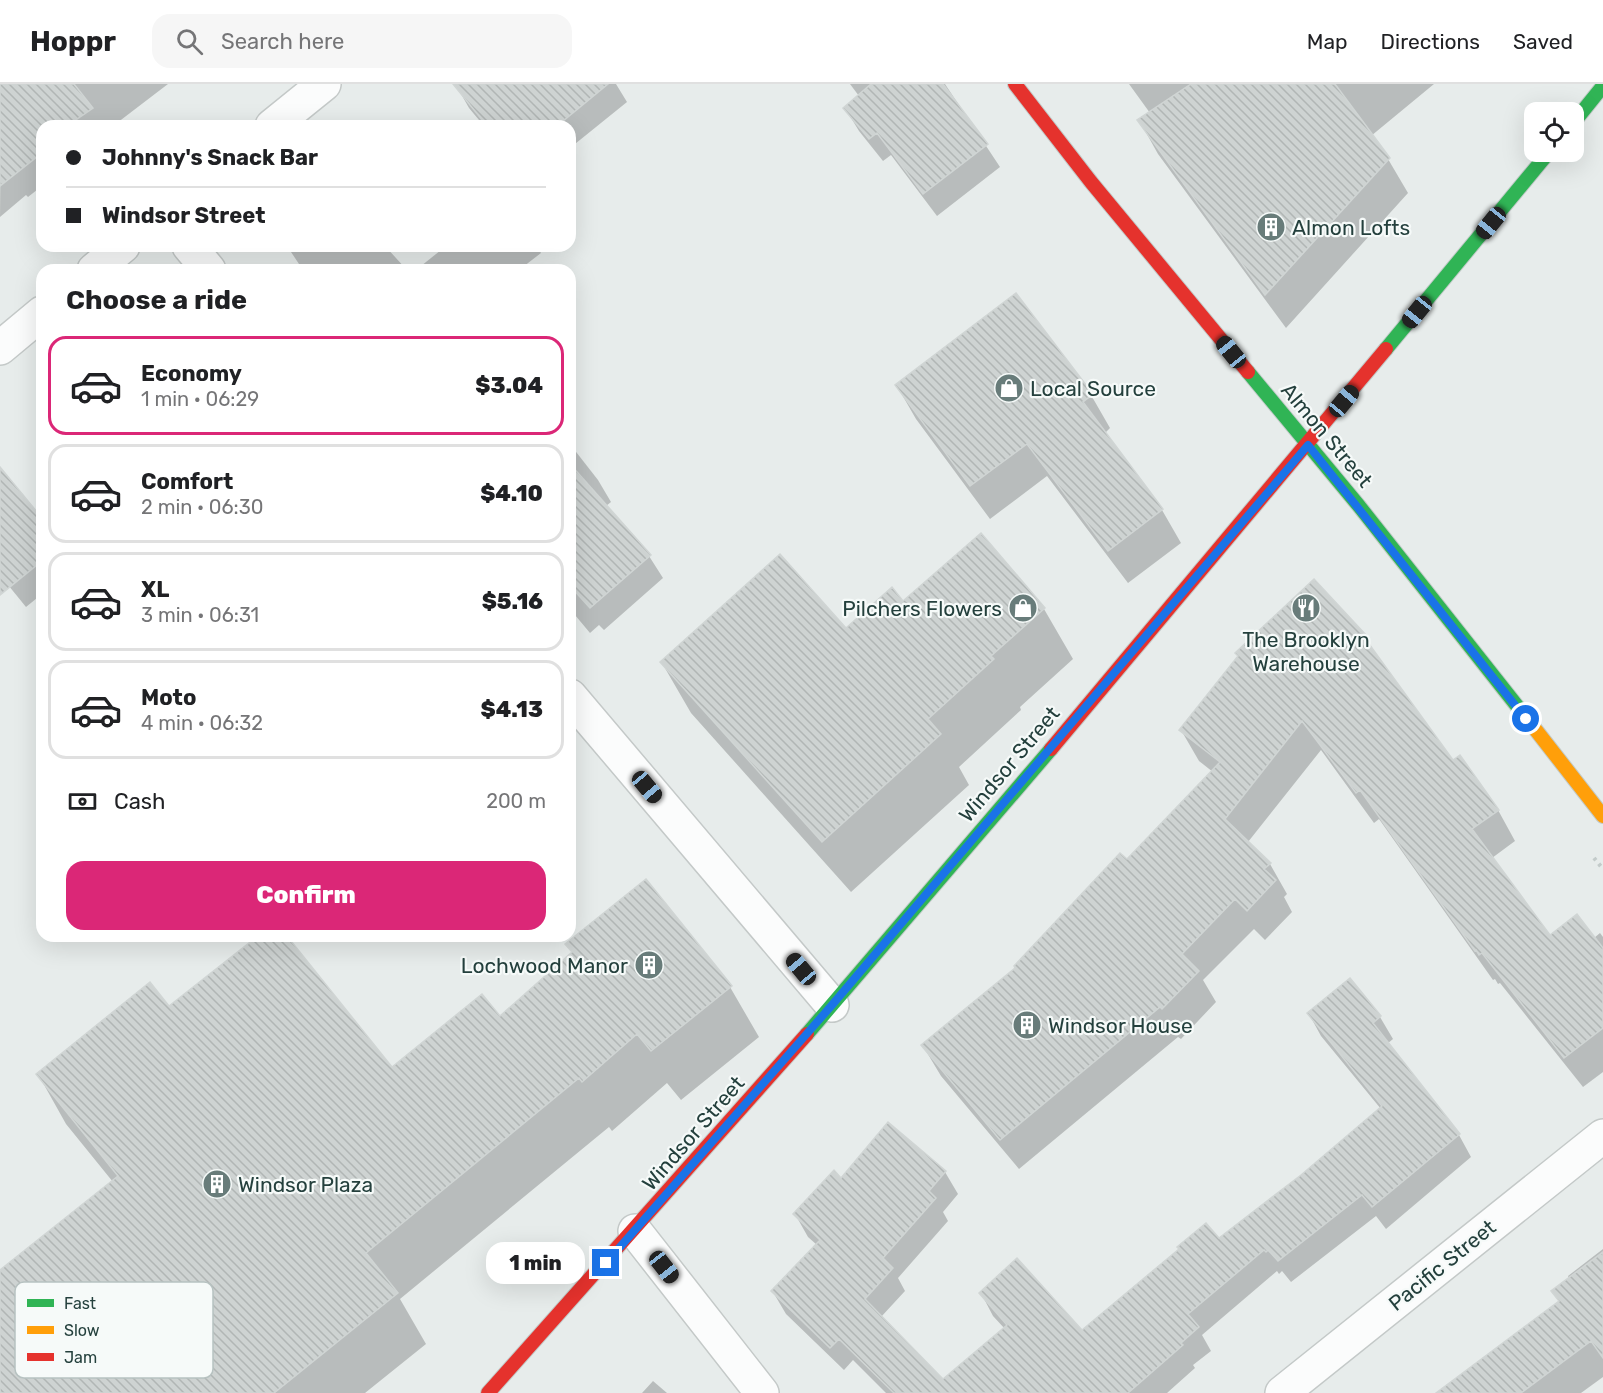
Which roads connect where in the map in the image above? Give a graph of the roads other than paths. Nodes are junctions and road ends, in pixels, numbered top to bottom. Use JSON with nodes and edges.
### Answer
{"nodes":[{"id":1,"x":324,"y":84,"type":"edge"},
{"id":2,"x":1015,"y":84,"type":"edge"},
{"id":3,"x":1603,"y":86,"type":"edge"},
{"id":4,"x":1584,"y":110,"type":"edge"},
{"id":5,"x":279,"y":120,"type":"edge"},
{"id":6,"x":1541,"y":162,"type":"edge"},
{"id":7,"x":116,"y":252,"type":"edge"},
{"id":8,"x":194,"y":252,"type":"edge"},
{"id":9,"x":101,"y":264,"type":"edge"},
{"id":10,"x":204,"y":264,"type":"edge"},
{"id":11,"x":36,"y":318,"type":"edge"},
{"id":12,"x":0,"y":348,"type":"edge"},
{"id":13,"x":1308,"y":445,"type":"junction"},
{"id":14,"x":576,"y":703,"type":"edge"},
{"id":15,"x":1603,"y":816,"type":"edge"},
{"id":16,"x":832,"y":1005,"type":"junction"},
{"id":17,"x":1603,"y":1136,"type":"edge"},
{"id":18,"x":635,"y":1231,"type":"junction"},
{"id":19,"x":488,"y":1393,"type":"edge"},
{"id":20,"x":762,"y":1393,"type":"edge"},
{"id":21,"x":1282,"y":1393,"type":"edge"}],
"edges":[{"from":1,"to":5,"type":"street"},
{"from":2,"to":13,"type":"street","name":"Almon Street"},
{"from":3,"to":4,"type":"street"},
{"from":6,"to":13,"type":"street","name":"Windsor Street"},
{"from":7,"to":9,"type":"street"},
{"from":8,"to":10,"type":"street"},
{"from":11,"to":12,"type":"street"},
{"from":13,"to":15,"type":"street","name":"Almon Street"},
{"from":13,"to":16,"type":"street","name":"Windsor Street"},
{"from":14,"to":16,"type":"street"},
{"from":16,"to":18,"type":"street","name":"Windsor Street"},
{"from":17,"to":21,"type":"street","name":"Pacific Street"},
{"from":18,"to":19,"type":"street","name":"Windsor Street"},
{"from":18,"to":20,"type":"street"}]}
